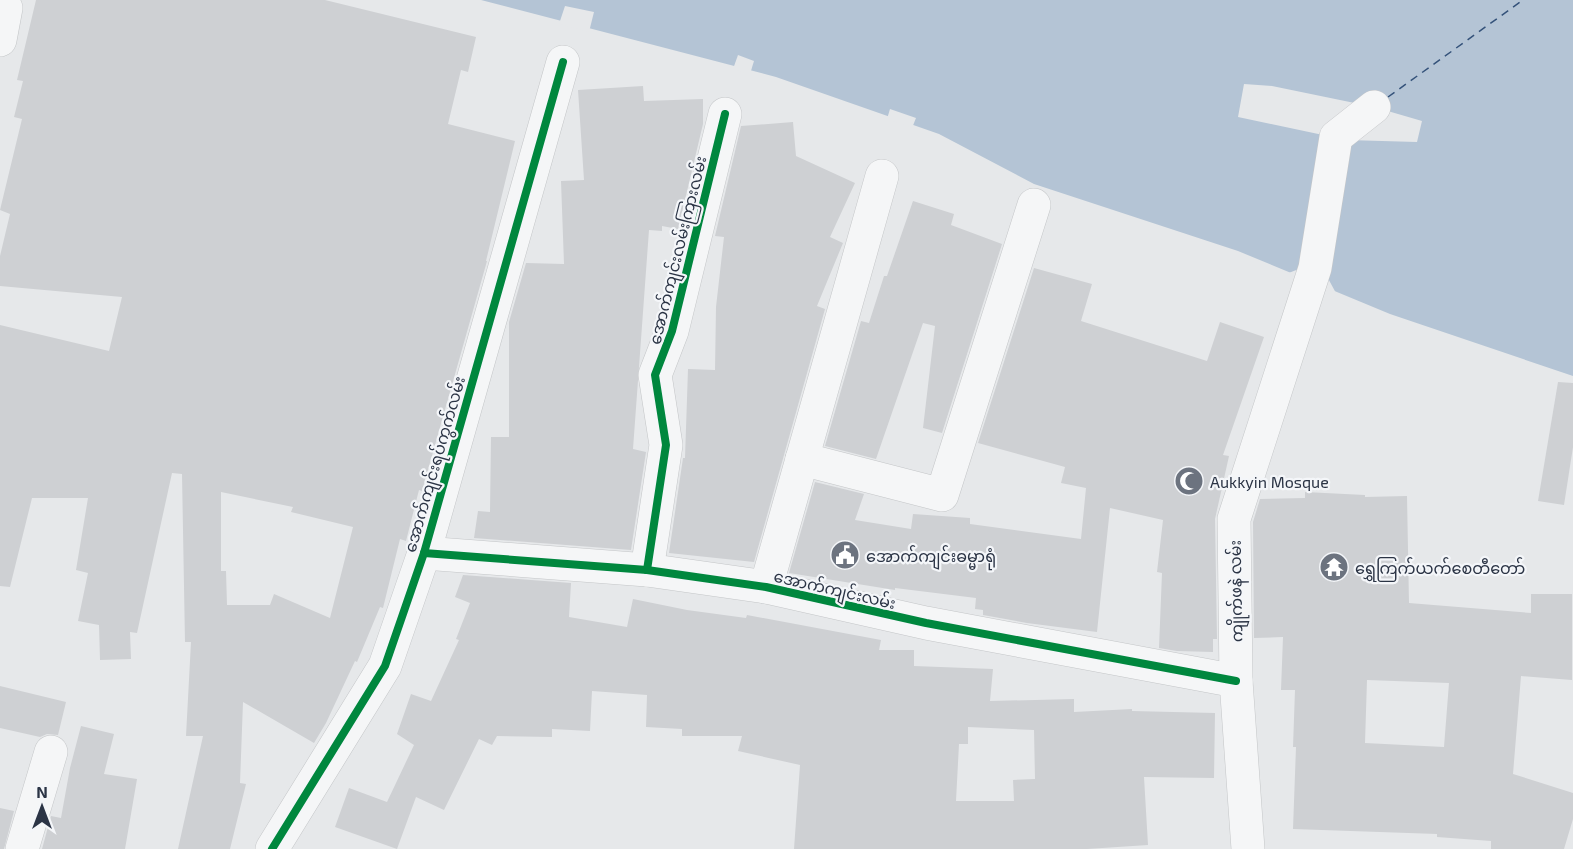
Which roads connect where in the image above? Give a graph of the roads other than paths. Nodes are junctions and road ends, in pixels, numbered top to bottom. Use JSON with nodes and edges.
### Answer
{"nodes":[{"id":1,"x":6,"y":8,"type":"dead end"},
{"id":2,"x":0,"y":40,"type":"edge"},
{"id":3,"x":563,"y":62,"type":"dead end"},
{"id":4,"x":1374,"y":107,"type":"dead end"},
{"id":5,"x":725,"y":114,"type":"dead end"},
{"id":6,"x":882,"y":176,"type":"dead end"},
{"id":7,"x":1034,"y":205,"type":"dead end"},
{"id":8,"x":802,"y":459,"type":"junction"},
{"id":9,"x":424,"y":552,"type":"junction"},
{"id":10,"x":647,"y":570,"type":"junction"},
{"id":11,"x":765,"y":587,"type":"junction"},
{"id":12,"x":1236,"y":681,"type":"junction"},
{"id":13,"x":51,"y":752,"type":"dead end"},
{"id":14,"x":22,"y":849,"type":"edge"},
{"id":15,"x":272,"y":849,"type":"edge"},
{"id":16,"x":1248,"y":849,"type":"edge"}],
"edges":[{"from":1,"to":2,"type":"street"},
{"from":3,"to":9,"type":"street","name":"အောက်ကျင်းရပ်ကွက်လမ်း"},
{"from":4,"to":12,"type":"street","name":"ကျိုက်ဖနဲ လမ်း"},
{"from":5,"to":10,"type":"street","name":"အောက်ကျင်းလမ်းကြားလမ်း"},
{"from":6,"to":8,"type":"street"},
{"from":7,"to":8,"type":"street"},
{"from":8,"to":11,"type":"street"},
{"from":9,"to":10,"type":"street","name":"အောက်ကျင်းလမ်း"},
{"from":9,"to":15,"type":"street","name":"အောက်ကျင်းရပ်ကွက်လမ်း"},
{"from":10,"to":11,"type":"street","name":"အောက်ကျင်းလမ်း"},
{"from":11,"to":12,"type":"street","name":"အောက်ကျင်းလမ်း"},
{"from":12,"to":16,"type":"street","name":"ကျိုက်ဖနဲ လမ်း"},
{"from":13,"to":14,"type":"street"}]}
